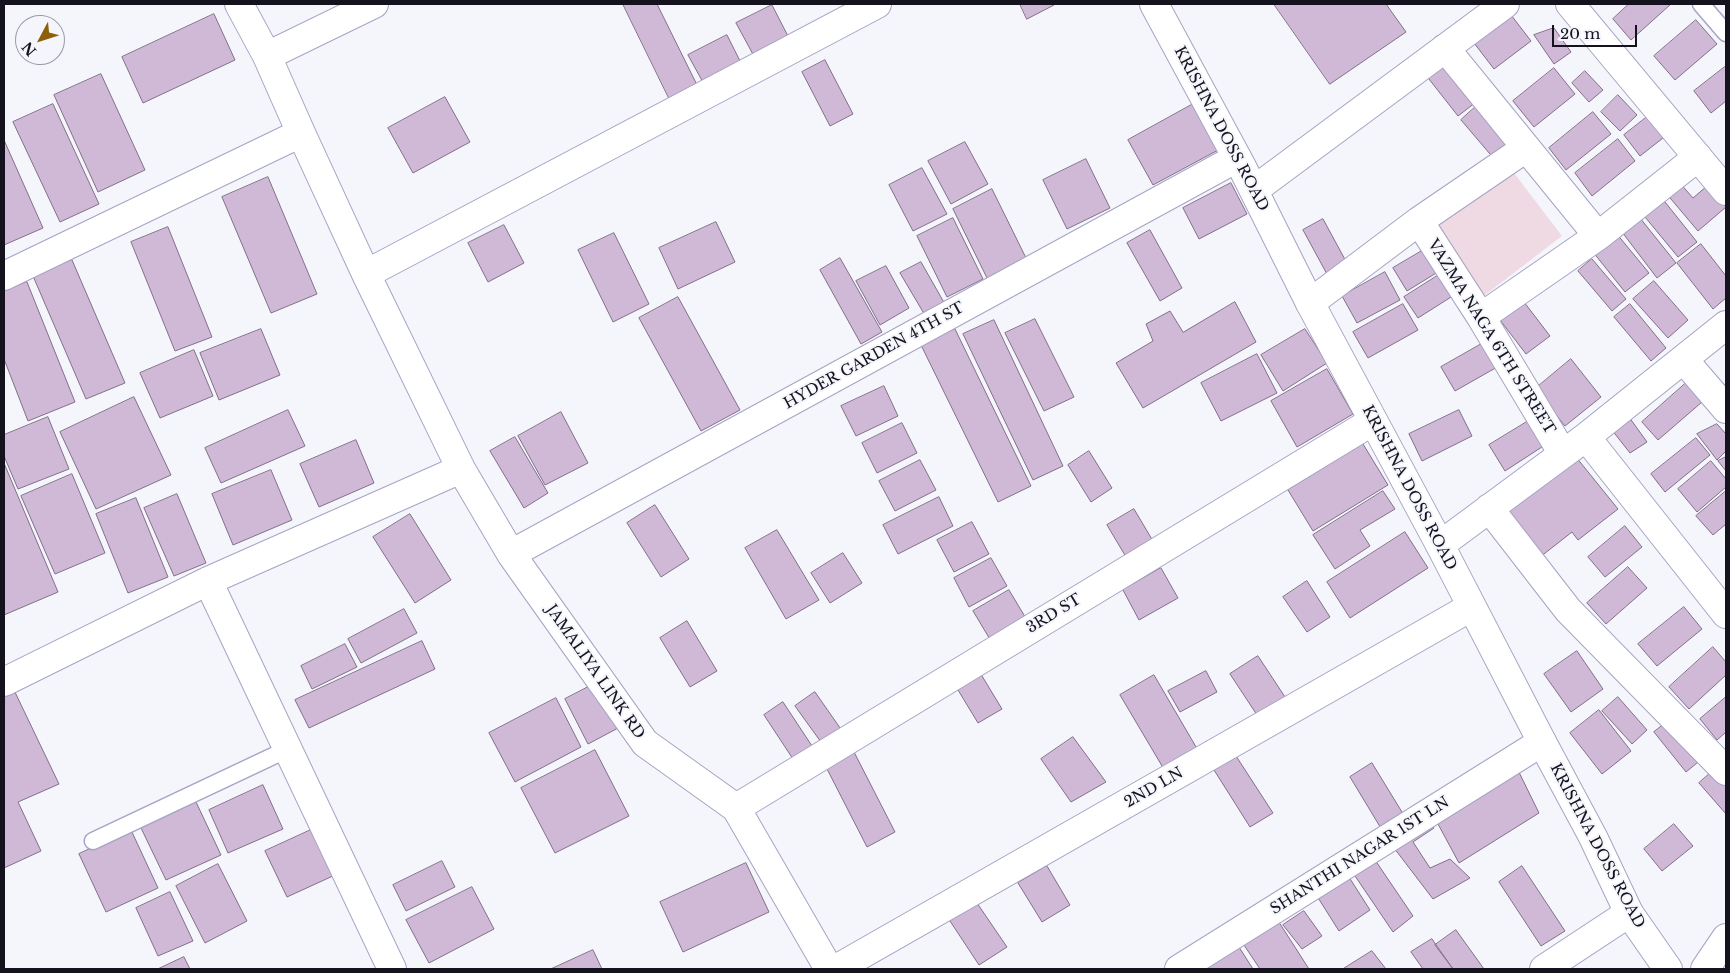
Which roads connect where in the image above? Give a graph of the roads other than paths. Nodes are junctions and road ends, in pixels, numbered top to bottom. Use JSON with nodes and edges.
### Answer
{"nodes":[{"id":1,"x":239,"y":4,"type":"edge"},
{"id":2,"x":374,"y":4,"type":"edge"},
{"id":3,"x":877,"y":4,"type":"edge"},
{"id":4,"x":1154,"y":4,"type":"edge"},
{"id":5,"x":1505,"y":4,"type":"edge"},
{"id":6,"x":1570,"y":4,"type":"edge"},
{"id":7,"x":1701,"y":4,"type":"edge"},
{"id":8,"x":1726,"y":32,"type":"edge"},
{"id":9,"x":1445,"y":48,"type":"junction"},
{"id":10,"x":267,"y":56,"type":"junction"},
{"id":11,"x":301,"y":133,"type":"junction"},
{"id":12,"x":1526,"y":148,"type":"junction"},
{"id":13,"x":1698,"y":157,"type":"junction"},
{"id":14,"x":1237,"y":158,"type":"junction"},
{"id":15,"x":1254,"y":190,"type":"junction"},
{"id":16,"x":1726,"y":191,"type":"edge"},
{"id":17,"x":1419,"y":221,"type":"junction"},
{"id":18,"x":1598,"y":236,"type":"junction"},
{"id":19,"x":366,"y":274,"type":"junction"},
{"id":20,"x":4,"y":276,"type":"edge"},
{"id":21,"x":1310,"y":303,"type":"junction"},
{"id":22,"x":1482,"y":317,"type":"junction"},
{"id":23,"x":1726,"y":325,"type":"edge"},
{"id":24,"x":1684,"y":360,"type":"junction"},
{"id":25,"x":1726,"y":409,"type":"edge"},
{"id":26,"x":1373,"y":421,"type":"junction"},
{"id":27,"x":1586,"y":437,"type":"junction"},
{"id":28,"x":1563,"y":454,"type":"junction"},
{"id":29,"x":461,"y":469,"type":"junction"},
{"id":30,"x":1489,"y":508,"type":"junction"},
{"id":31,"x":1440,"y":545,"type":"junction"},
{"id":32,"x":511,"y":554,"type":"junction"},
{"id":33,"x":208,"y":581,"type":"junction"},
{"id":34,"x":1471,"y":607,"type":"junction"},
{"id":35,"x":1726,"y":614,"type":"edge"},
{"id":36,"x":4,"y":682,"type":"edge"},
{"id":37,"x":1542,"y":742,"type":"junction"},
{"id":38,"x":288,"y":749,"type":"junction"},
{"id":39,"x":1726,"y":771,"type":"edge"},
{"id":40,"x":736,"y":808,"type":"junction"},
{"id":41,"x":93,"y":841,"type":"dead end"},
{"id":42,"x":1629,"y":913,"type":"junction"},
{"id":43,"x":1726,"y":938,"type":"edge"},
{"id":44,"x":392,"y":969,"type":"edge"},
{"id":45,"x":829,"y":969,"type":"edge"},
{"id":46,"x":836,"y":969,"type":"edge"},
{"id":47,"x":1179,"y":969,"type":"edge"},
{"id":48,"x":1544,"y":969,"type":"edge"},
{"id":49,"x":1668,"y":969,"type":"edge"},
{"id":50,"x":1705,"y":969,"type":"edge"}],
"edges":[{"from":1,"to":10,"type":"street","name":"JAMALIYA LINK RD"},
{"from":2,"to":10,"type":"street"},
{"from":3,"to":19,"type":"street"},
{"from":4,"to":14,"type":"street","name":"KRISHNA DOSS ROAD"},
{"from":5,"to":9,"type":"street"},
{"from":6,"to":13,"type":"street"},
{"from":7,"to":8,"type":"lane"},
{"from":9,"to":12,"type":"street"},
{"from":9,"to":15,"type":"street"},
{"from":10,"to":11,"type":"street","name":"JAMALIYA LINK RD"},
{"from":11,"to":19,"type":"street","name":"JAMALIYA LINK RD"},
{"from":11,"to":20,"type":"street"},
{"from":12,"to":17,"type":"street"},
{"from":12,"to":18,"type":"street"},
{"from":13,"to":16,"type":"street"},
{"from":13,"to":18,"type":"street"},
{"from":14,"to":15,"type":"street","name":"KRISHNA DOSS ROAD"},
{"from":14,"to":32,"type":"street","name":"HYDER GARDEN 4TH ST"},
{"from":15,"to":21,"type":"street","name":"KRISHNA DOSS ROAD"},
{"from":17,"to":21,"type":"street"},
{"from":17,"to":22,"type":"street","name":"VAZMA NAGA 6TH STREET"},
{"from":18,"to":22,"type":"street"},
{"from":19,"to":29,"type":"street","name":"JAMALIYA LINK RD"},
{"from":21,"to":26,"type":"street","name":"KRISHNA DOSS ROAD"},
{"from":22,"to":28,"type":"street","name":"VAZMA NAGA 6TH STREET"},
{"from":23,"to":24,"type":"street"},
{"from":24,"to":25,"type":"street"},
{"from":24,"to":27,"type":"street"},
{"from":26,"to":31,"type":"street","name":"KRISHNA DOSS ROAD"},
{"from":26,"to":40,"type":"street","name":"3RD ST"},
{"from":27,"to":28,"type":"street"},
{"from":27,"to":35,"type":"street"},
{"from":28,"to":30,"type":"street"},
{"from":29,"to":32,"type":"street","name":"JAMALIYA LINK RD"},
{"from":29,"to":33,"type":"street"},
{"from":30,"to":31,"type":"street"},
{"from":30,"to":39,"type":"street"},
{"from":31,"to":34,"type":"street","name":"KRISHNA DOSS ROAD"},
{"from":32,"to":40,"type":"street","name":"JAMALIYA LINK RD"},
{"from":33,"to":36,"type":"street"},
{"from":33,"to":38,"type":"street"},
{"from":34,"to":37,"type":"street","name":"KRISHNA DOSS ROAD"},
{"from":34,"to":46,"type":"street","name":"2ND LN"},
{"from":37,"to":42,"type":"street","name":"KRISHNA DOSS ROAD"},
{"from":37,"to":47,"type":"street","name":"SHANTHI NAGAR 1ST LN"},
{"from":38,"to":41,"type":"lane"},
{"from":38,"to":44,"type":"street"},
{"from":40,"to":45,"type":"street","name":"JAMALIYA LINK RD"},
{"from":42,"to":48,"type":"street"},
{"from":42,"to":49,"type":"street","name":"KRISHNA DOSS ROAD"},
{"from":43,"to":50,"type":"street"}]}
